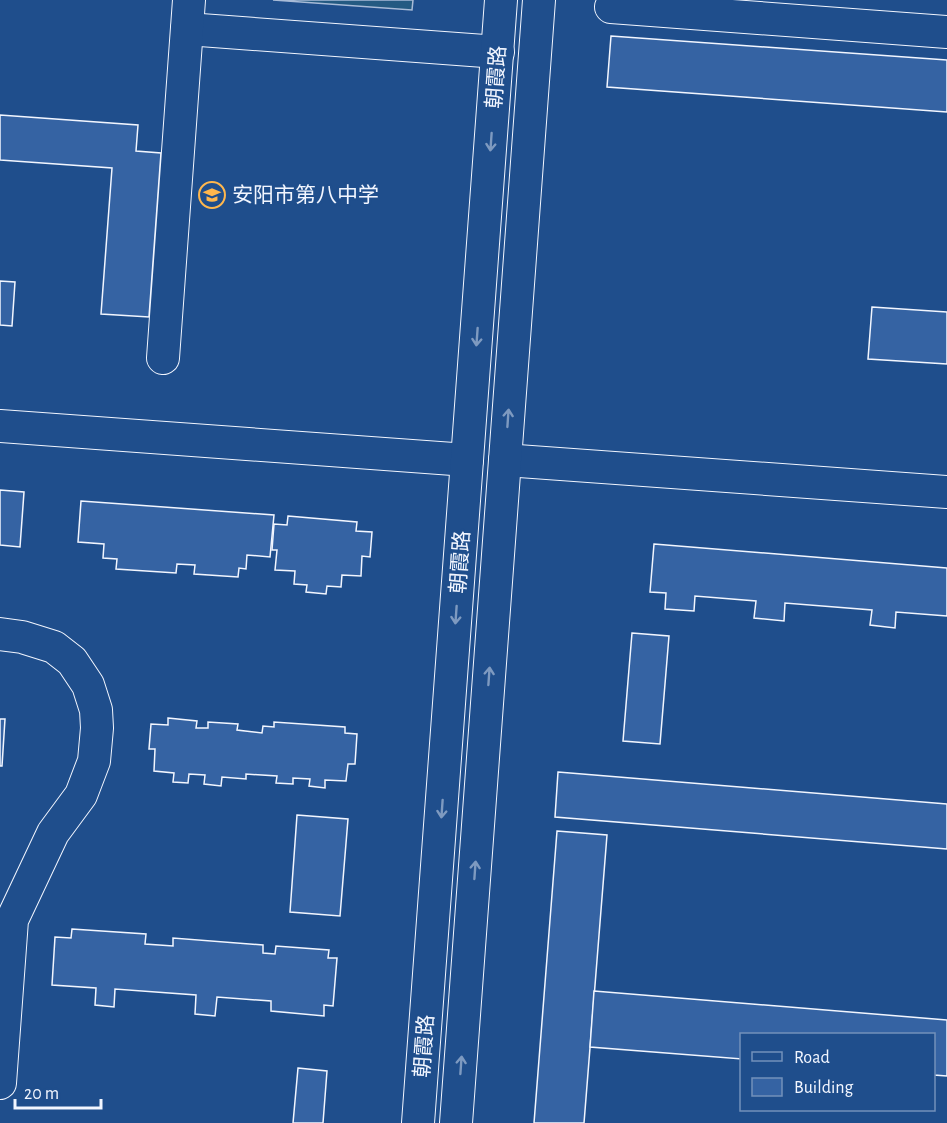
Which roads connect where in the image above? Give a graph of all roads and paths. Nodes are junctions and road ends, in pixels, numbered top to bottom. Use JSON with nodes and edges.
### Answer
{"nodes":[{"id":1,"x":501,"y":0,"type":"edge"},
{"id":2,"x":539,"y":0,"type":"edge"},
{"id":3,"x":611,"y":7,"type":"dead end"},
{"id":4,"x":188,"y":14,"type":"edge"},
{"id":5,"x":947,"y":32,"type":"edge"},
{"id":6,"x":498,"y":52,"type":"junction"},
{"id":7,"x":163,"y":358,"type":"dead end"},
{"id":8,"x":0,"y":426,"type":"edge"},
{"id":9,"x":467,"y":460,"type":"junction"},
{"id":10,"x":506,"y":460,"type":"junction"},
{"id":11,"x":947,"y":492,"type":"edge"},
{"id":12,"x":0,"y":634,"type":"edge"},
{"id":13,"x":0,"y":1083,"type":"edge"},
{"id":14,"x":418,"y":1123,"type":"edge"},
{"id":15,"x":456,"y":1123,"type":"edge"}],
"edges":[{"from":1,"to":6,"type":"street","name":"朝霞路"},
{"from":10,"to":2,"type":"street","name":"朝霞路","one_way":true},
{"from":3,"to":5,"type":"street"},
{"from":4,"to":6,"type":"street"},
{"from":4,"to":7,"type":"street"},
{"from":6,"to":9,"type":"street","name":"朝霞路","one_way":true},
{"from":8,"to":9,"type":"street"},
{"from":9,"to":14,"type":"street","name":"朝霞路","one_way":true},
{"from":10,"to":11,"type":"street"},
{"from":15,"to":10,"type":"street","name":"朝霞路","one_way":true},
{"from":12,"to":13,"type":"street"}]}
